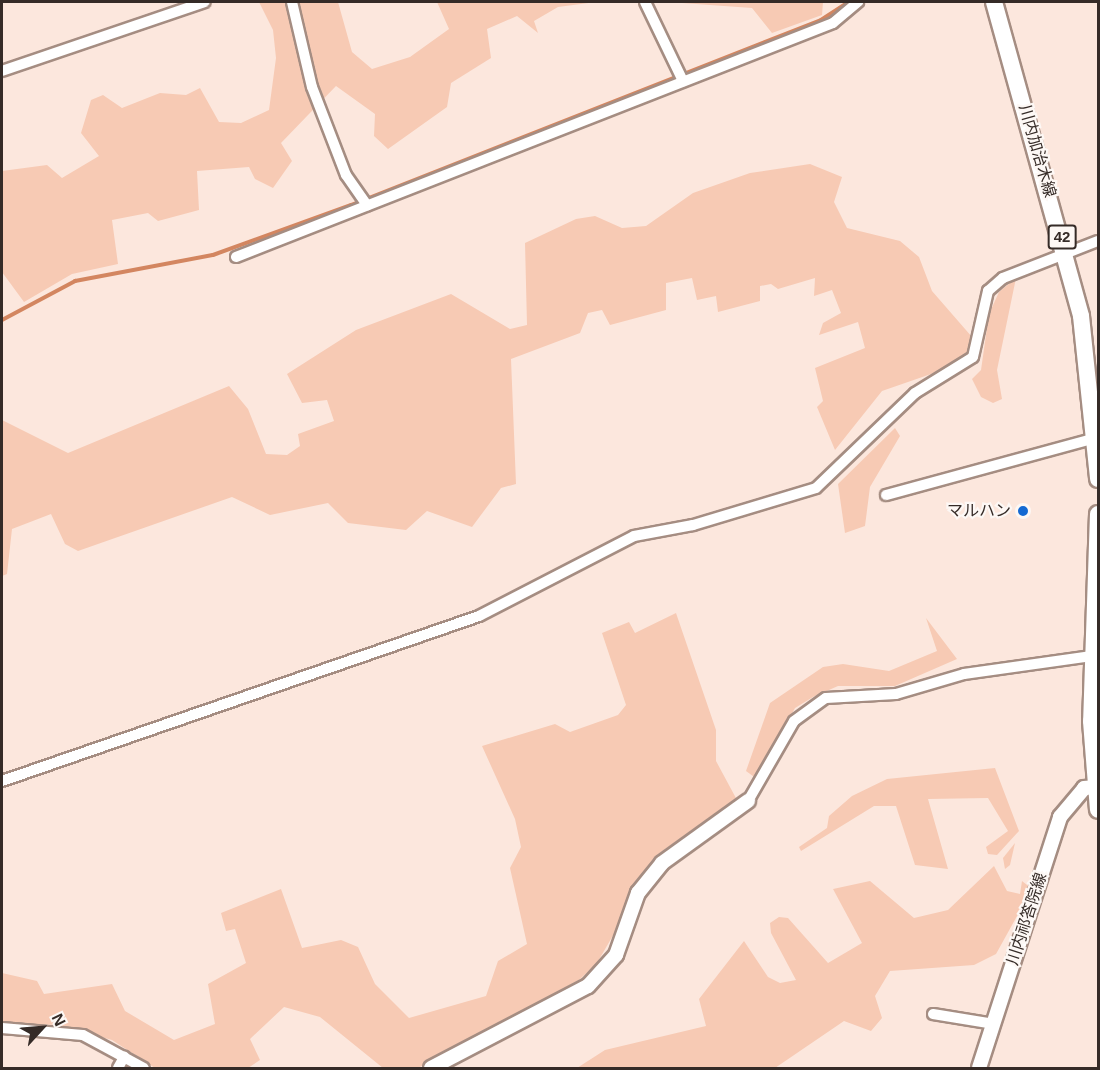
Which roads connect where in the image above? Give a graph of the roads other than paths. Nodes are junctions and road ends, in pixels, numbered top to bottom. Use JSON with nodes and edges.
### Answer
{"nodes":[{"id":1,"x":206,"y":2,"type":"edge"},
{"id":2,"x":292,"y":2,"type":"edge"},
{"id":3,"x":645,"y":2,"type":"edge"},
{"id":4,"x":858,"y":2,"type":"edge"},
{"id":5,"x":994,"y":2,"type":"edge"},
{"id":6,"x":2,"y":71,"type":"edge"},
{"id":7,"x":681,"y":77,"type":"junction"},
{"id":8,"x":365,"y":202,"type":"junction"},
{"id":9,"x":1098,"y":241,"type":"edge"},
{"id":10,"x":1066,"y":250,"type":"junction"},
{"id":11,"x":236,"y":257,"type":"dead end"},
{"id":12,"x":1096,"y":438,"type":"junction"},
{"id":13,"x":1098,"y":479,"type":"edge"},
{"id":14,"x":886,"y":495,"type":"dead end"},
{"id":15,"x":1098,"y":514,"type":"edge"},
{"id":16,"x":1092,"y":656,"type":"junction"},
{"id":17,"x":2,"y":781,"type":"edge"},
{"id":18,"x":1097,"y":786,"type":"edge"},
{"id":19,"x":748,"y":801,"type":"joint"},
{"id":20,"x":1098,"y":810,"type":"edge"},
{"id":21,"x":933,"y":1014,"type":"dead end"},
{"id":22,"x":994,"y":1024,"type":"junction"},
{"id":23,"x":2,"y":1028,"type":"edge"},
{"id":24,"x":124,"y":1057,"type":"junction"},
{"id":25,"x":118,"y":1068,"type":"edge"},
{"id":26,"x":144,"y":1068,"type":"edge"},
{"id":27,"x":431,"y":1068,"type":"edge"},
{"id":28,"x":979,"y":1068,"type":"edge"}],
"edges":[{"from":1,"to":6,"type":"street"},
{"from":2,"to":8,"type":"street"},
{"from":3,"to":7,"type":"street"},
{"from":4,"to":7,"type":"street"},
{"from":5,"to":10,"type":"main road","name":"川内加治木線","number":"42"},
{"from":7,"to":8,"type":"street"},
{"from":8,"to":11,"type":"street"},
{"from":9,"to":10,"type":"street"},
{"from":10,"to":12,"type":"main road","name":"川内加治木線","number":"42"},
{"from":10,"to":17,"type":"street"},
{"from":12,"to":13,"type":"main road","name":"川内加治木線","number":"42"},
{"from":12,"to":14,"type":"street"},
{"from":15,"to":16,"type":"main road"},
{"from":16,"to":18,"type":"main road"},
{"from":16,"to":19,"type":"street"},
{"from":18,"to":20,"type":"main road"},
{"from":18,"to":22,"type":"street","name":"川内祁答院線"},
{"from":19,"to":27,"type":"street"},
{"from":21,"to":22,"type":"street"},
{"from":22,"to":28,"type":"street","name":"川内祁答院線"},
{"from":23,"to":24,"type":"street"},
{"from":24,"to":25,"type":"street"},
{"from":24,"to":26,"type":"street"}]}
